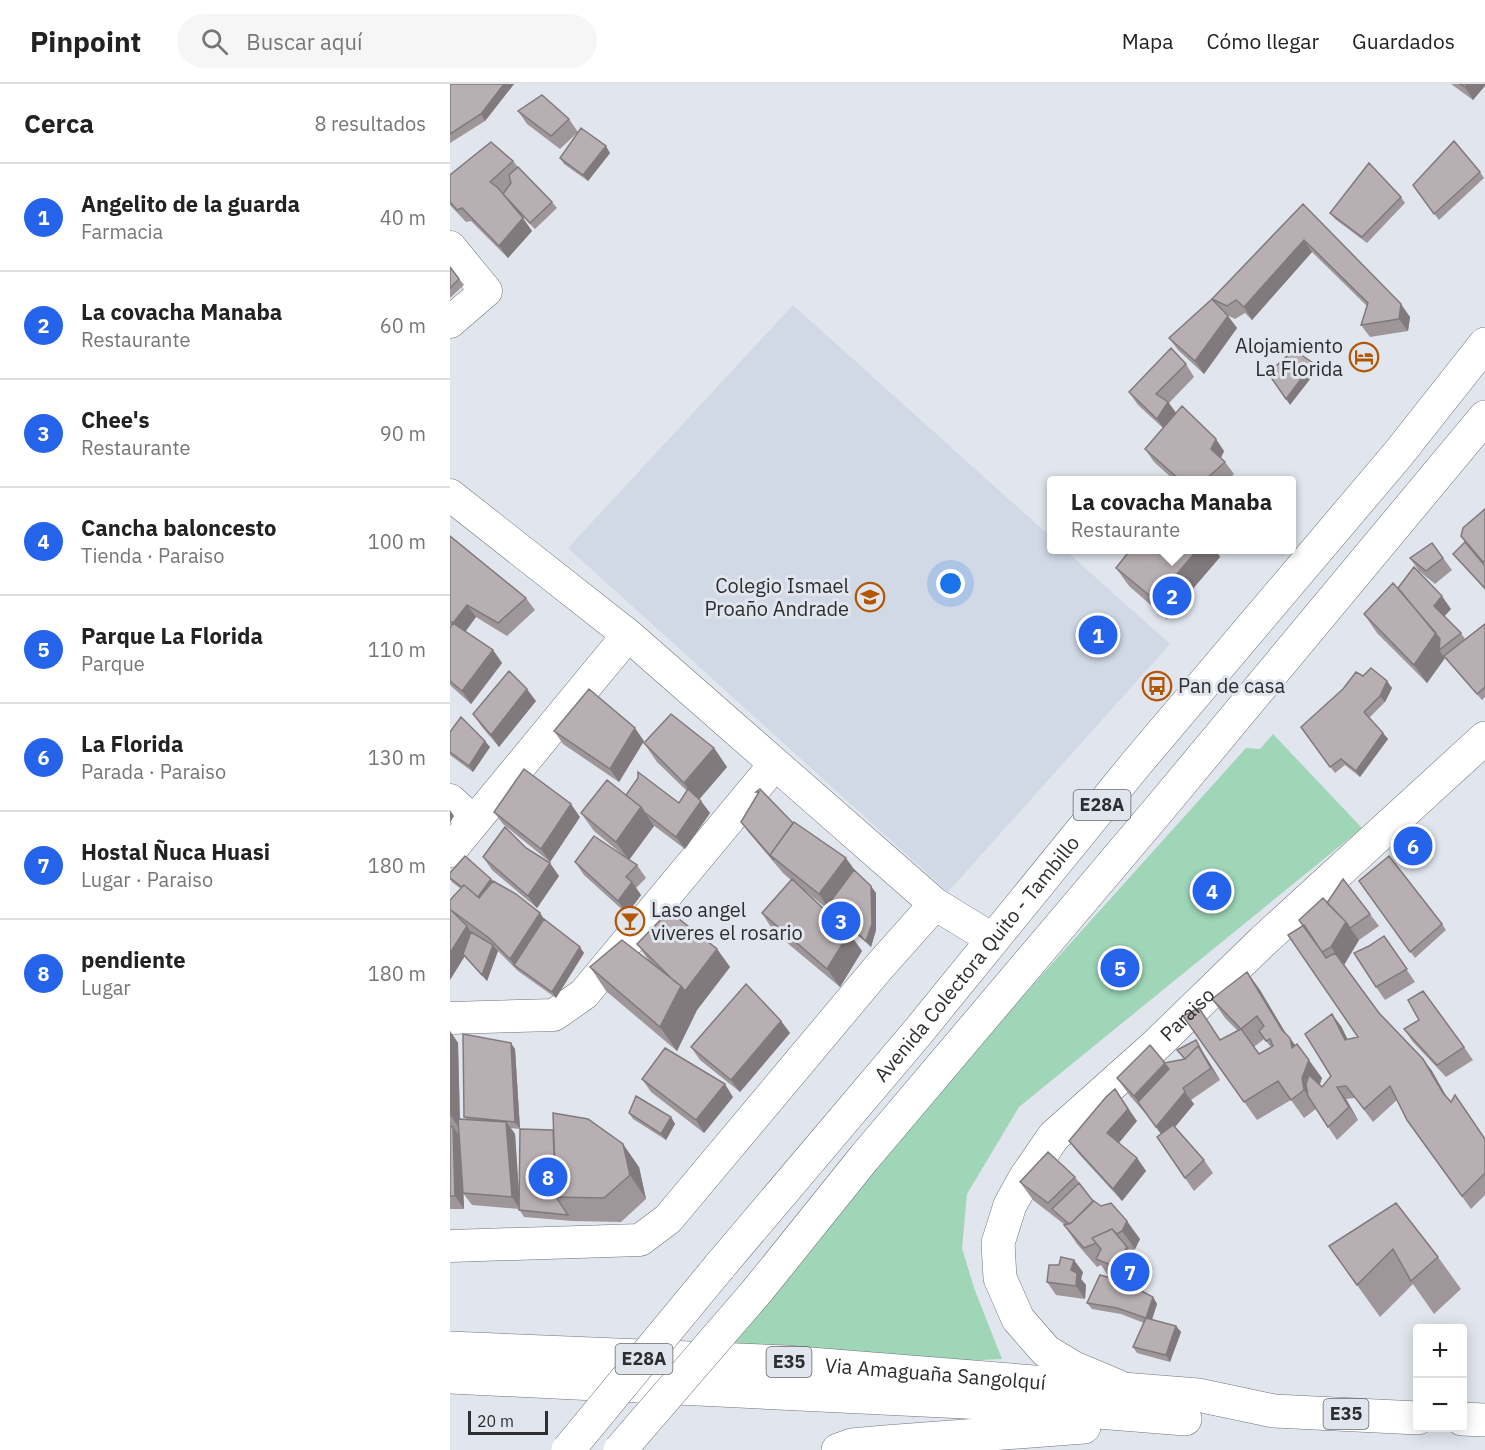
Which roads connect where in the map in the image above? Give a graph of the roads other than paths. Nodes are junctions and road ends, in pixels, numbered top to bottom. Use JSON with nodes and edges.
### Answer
{"nodes":[{"id":1,"x":450,"y":247,"type":"edge"},
{"id":2,"x":450,"y":322,"type":"edge"},
{"id":3,"x":1485,"y":344,"type":"edge"},
{"id":4,"x":1485,"y":417,"type":"edge"},
{"id":5,"x":450,"y":495,"type":"edge"},
{"id":6,"x":628,"y":635,"type":"junction"},
{"id":7,"x":1485,"y":738,"type":"edge"},
{"id":8,"x":775,"y":764,"type":"junction"},
{"id":9,"x":450,"y":800,"type":"edge"},
{"id":10,"x":473,"y":821,"type":"junction"},
{"id":11,"x":450,"y":851,"type":"edge"},
{"id":12,"x":935,"y":904,"type":"junction"},
{"id":13,"x":992,"y":939,"type":"junction"},
{"id":14,"x":450,"y":1018,"type":"edge"},
{"id":15,"x":450,"y":1246,"type":"edge"},
{"id":16,"x":450,"y":1348,"type":"edge"},
{"id":17,"x":450,"y":1377,"type":"edge"},
{"id":18,"x":1127,"y":1390,"type":"junction"},
{"id":19,"x":1274,"y":1411,"type":"junction"},
{"id":20,"x":1413,"y":1418,"type":"edge"},
{"id":21,"x":1185,"y":1419,"type":"junction"},
{"id":22,"x":1467,"y":1419,"type":"edge"},
{"id":23,"x":1485,"y":1420,"type":"edge"},
{"id":24,"x":568,"y":1450,"type":"edge"},
{"id":25,"x":620,"y":1450,"type":"edge"},
{"id":26,"x":838,"y":1450,"type":"edge"}],
"edges":[{"from":1,"to":2,"type":"street"},
{"from":3,"to":13,"type":"main road","name":"Avenida Colectora Quito - Tambillo","number":"E28A"},
{"from":4,"to":25,"type":"main road","name":"Avenida Colectora Quito - Tambillo","number":"E28A","bridge":true},
{"from":5,"to":6,"type":"street"},
{"from":6,"to":8,"type":"street"},
{"from":6,"to":10,"type":"street"},
{"from":7,"to":18,"type":"main road","name":"Paraiso"},
{"from":8,"to":12,"type":"street"},
{"from":8,"to":14,"type":"street"},
{"from":9,"to":10,"type":"street"},
{"from":10,"to":11,"type":"street"},
{"from":12,"to":13,"type":"street"},
{"from":12,"to":15,"type":"street"},
{"from":13,"to":24,"type":"main road","name":"Avenida Colectora Quito - Tambillo","number":"E28A","bridge":true},
{"from":16,"to":18,"type":"main road","name":"Via Amaguaña Sangolquí","number":"E35"},
{"from":17,"to":21,"type":"main road"},
{"from":18,"to":19,"type":"main road","name":"Via Amaguaña Sangolquí","number":"E35"},
{"from":19,"to":20,"type":"main road","name":"Via Amaguaña Sangolquí","number":"E35"},
{"from":19,"to":21,"type":"main road"},
{"from":21,"to":26,"type":"main road"},
{"from":22,"to":23,"type":"main road"}]}
